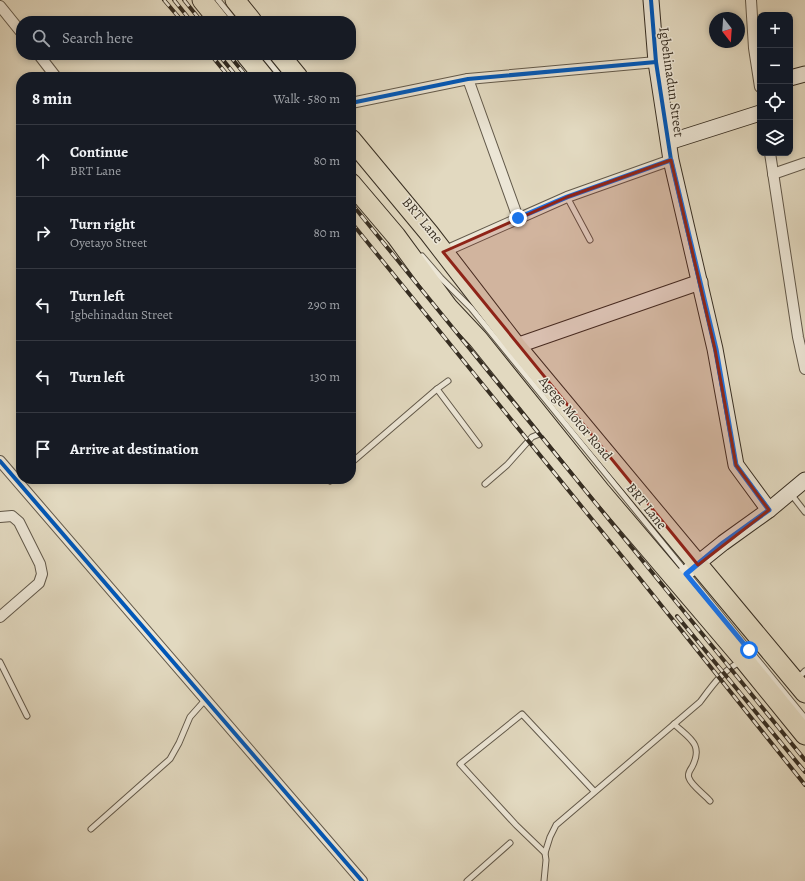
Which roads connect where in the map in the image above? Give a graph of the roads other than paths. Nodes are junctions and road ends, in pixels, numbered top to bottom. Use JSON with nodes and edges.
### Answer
{"nodes":[{"id":1,"x":202,"y":0,"type":"edge"},
{"id":2,"x":218,"y":0,"type":"edge"},
{"id":3,"x":234,"y":0,"type":"edge"},
{"id":4,"x":651,"y":0,"type":"edge"},
{"id":5,"x":751,"y":0,"type":"edge"},
{"id":6,"x":0,"y":6,"type":"edge"},
{"id":7,"x":215,"y":16,"type":"edge"},
{"id":8,"x":231,"y":16,"type":"edge"},
{"id":9,"x":248,"y":16,"type":"edge"},
{"id":10,"x":16,"y":26,"type":"edge"},
{"id":11,"x":43,"y":60,"type":"edge"},
{"id":12,"x":250,"y":60,"type":"edge"},
{"id":13,"x":267,"y":60,"type":"edge"},
{"id":14,"x":284,"y":60,"type":"edge"},
{"id":15,"x":656,"y":62,"type":"junction"},
{"id":16,"x":52,"y":72,"type":"edge"},
{"id":17,"x":260,"y":72,"type":"edge"},
{"id":18,"x":277,"y":72,"type":"edge"},
{"id":19,"x":294,"y":72,"type":"edge"},
{"id":20,"x":805,"y":74,"type":"edge"},
{"id":21,"x":793,"y":77,"type":"edge"},
{"id":22,"x":468,"y":79,"type":"junction"},
{"id":23,"x":760,"y":84,"type":"edge"},
{"id":24,"x":356,"y":102,"type":"edge"},
{"id":25,"x":757,"y":114,"type":"edge"},
{"id":26,"x":669,"y":142,"type":"junction"},
{"id":27,"x":356,"y":145,"type":"edge"},
{"id":28,"x":770,"y":156,"type":"edge"},
{"id":29,"x":671,"y":160,"type":"junction"},
{"id":30,"x":805,"y":163,"type":"edge"},
{"id":31,"x":773,"y":174,"type":"junction"},
{"id":32,"x":356,"y":189,"type":"edge"},
{"id":33,"x":567,"y":197,"type":"junction"},
{"id":34,"x":518,"y":218,"type":"junction"},
{"id":35,"x":590,"y":240,"type":"dead end"},
{"id":36,"x":419,"y":252,"type":"dead end"},
{"id":37,"x":443,"y":252,"type":"junction"},
{"id":38,"x":700,"y":282,"type":"junction"},
{"id":39,"x":464,"y":294,"type":"dead end"},
{"id":40,"x":471,"y":308,"type":"junction"},
{"id":41,"x":802,"y":335,"type":"edge"},
{"id":42,"x":516,"y":346,"type":"junction"},
{"id":43,"x":805,"y":369,"type":"edge"},
{"id":44,"x":448,"y":380,"type":"dead end"},
{"id":45,"x":437,"y":389,"type":"junction"},
{"id":46,"x":552,"y":430,"type":"junction"},
{"id":47,"x":479,"y":445,"type":"dead end"},
{"id":48,"x":356,"y":459,"type":"edge"},
{"id":49,"x":0,"y":462,"type":"edge"},
{"id":50,"x":16,"y":480,"type":"edge"},
{"id":51,"x":805,"y":480,"type":"edge"},
{"id":52,"x":19,"y":484,"type":"edge"},
{"id":53,"x":485,"y":484,"type":"dead end"},
{"id":54,"x":790,"y":492,"type":"junction"},
{"id":55,"x":769,"y":510,"type":"junction"},
{"id":56,"x":805,"y":512,"type":"edge"},
{"id":57,"x":0,"y":516,"type":"edge"},
{"id":58,"x":687,"y":573,"type":"junction"},
{"id":59,"x":0,"y":617,"type":"edge"},
{"id":60,"x":744,"y":660,"type":"junction"},
{"id":61,"x":0,"y":662,"type":"edge"},
{"id":62,"x":802,"y":682,"type":"edge"},
{"id":63,"x":206,"y":699,"type":"junction"},
{"id":64,"x":27,"y":716,"type":"dead end"},
{"id":65,"x":805,"y":718,"type":"edge"},
{"id":66,"x":674,"y":724,"type":"junction"},
{"id":67,"x":805,"y":735,"type":"edge"},
{"id":68,"x":594,"y":791,"type":"junction"},
{"id":69,"x":710,"y":801,"type":"dead end"},
{"id":70,"x":91,"y":829,"type":"dead end"},
{"id":71,"x":510,"y":843,"type":"dead end"},
{"id":72,"x":545,"y":853,"type":"junction"},
{"id":73,"x":362,"y":881,"type":"edge"},
{"id":74,"x":467,"y":881,"type":"edge"},
{"id":75,"x":544,"y":881,"type":"edge"}],
"edges":[{"from":1,"to":7,"type":"highway"},
{"from":2,"to":8,"type":"lane"},
{"from":3,"to":9,"type":"highway"},
{"from":4,"to":15,"type":"street","name":"Igbehinadun Street"},
{"from":5,"to":23,"type":"street"},
{"from":6,"to":10,"type":"street"},
{"from":11,"to":16,"type":"street"},
{"from":12,"to":17,"type":"highway"},
{"from":13,"to":18,"type":"lane"},
{"from":14,"to":19,"type":"highway"},
{"from":15,"to":22,"type":"street"},
{"from":15,"to":26,"type":"street","name":"Igbehinadun Street"},
{"from":20,"to":21,"type":"street"},
{"from":22,"to":24,"type":"street"},
{"from":22,"to":34,"type":"street"},
{"from":25,"to":26,"type":"street"},
{"from":26,"to":29,"type":"street","name":"Igbehinadun Street"},
{"from":27,"to":37,"type":"highway","name":"Agege Motor Road"},
{"from":28,"to":31,"type":"street"},
{"from":29,"to":33,"type":"street"},
{"from":29,"to":38,"type":"street","name":"Igbehinadun Street"},
{"from":30,"to":31,"type":"street"},
{"from":31,"to":41,"type":"street"},
{"from":32,"to":46,"type":"highway","name":"Agege Motor Road"},
{"from":33,"to":34,"type":"street"},
{"from":33,"to":35,"type":"lane"},
{"from":34,"to":37,"type":"street"},
{"from":36,"to":40,"type":"lane","name":"BRT Lane"},
{"from":37,"to":42,"type":"highway","name":"Agege Motor Road"},
{"from":38,"to":42,"type":"street"},
{"from":38,"to":55,"type":"street","name":"Igbehinadun Street"},
{"from":39,"to":40,"type":"lane","name":"BRT Lane"},
{"from":40,"to":58,"type":"lane","name":"BRT Lane"},
{"from":41,"to":43,"type":"street"},
{"from":42,"to":58,"type":"highway","name":"Agege Motor Road"},
{"from":44,"to":45,"type":"lane"},
{"from":45,"to":47,"type":"lane"},
{"from":45,"to":48,"type":"lane"},
{"from":46,"to":53,"type":"lane"},
{"from":46,"to":58,"type":"highway","name":"Agege Motor Road"},
{"from":49,"to":50,"type":"street"},
{"from":51,"to":54,"type":"street"},
{"from":52,"to":63,"type":"street"},
{"from":54,"to":55,"type":"street"},
{"from":54,"to":56,"type":"lane"},
{"from":55,"to":58,"type":"street"},
{"from":57,"to":59,"type":"street"},
{"from":58,"to":60,"type":"highway","name":"Agege Motor Road"},
{"from":58,"to":62,"type":"highway","name":"Agege Motor Road"},
{"from":58,"to":65,"type":"lane","name":"BRT Lane"},
{"from":60,"to":66,"type":"lane"},
{"from":60,"to":67,"type":"highway","name":"Agege Motor Road"},
{"from":61,"to":64,"type":"lane"},
{"from":63,"to":70,"type":"lane"},
{"from":63,"to":73,"type":"street"},
{"from":66,"to":68,"type":"lane"},
{"from":66,"to":69,"type":"lane"},
{"from":68,"to":72,"type":"lane"},
{"from":68,"to":72,"type":"lane"},
{"from":71,"to":74,"type":"lane"},
{"from":72,"to":75,"type":"lane"}]}
